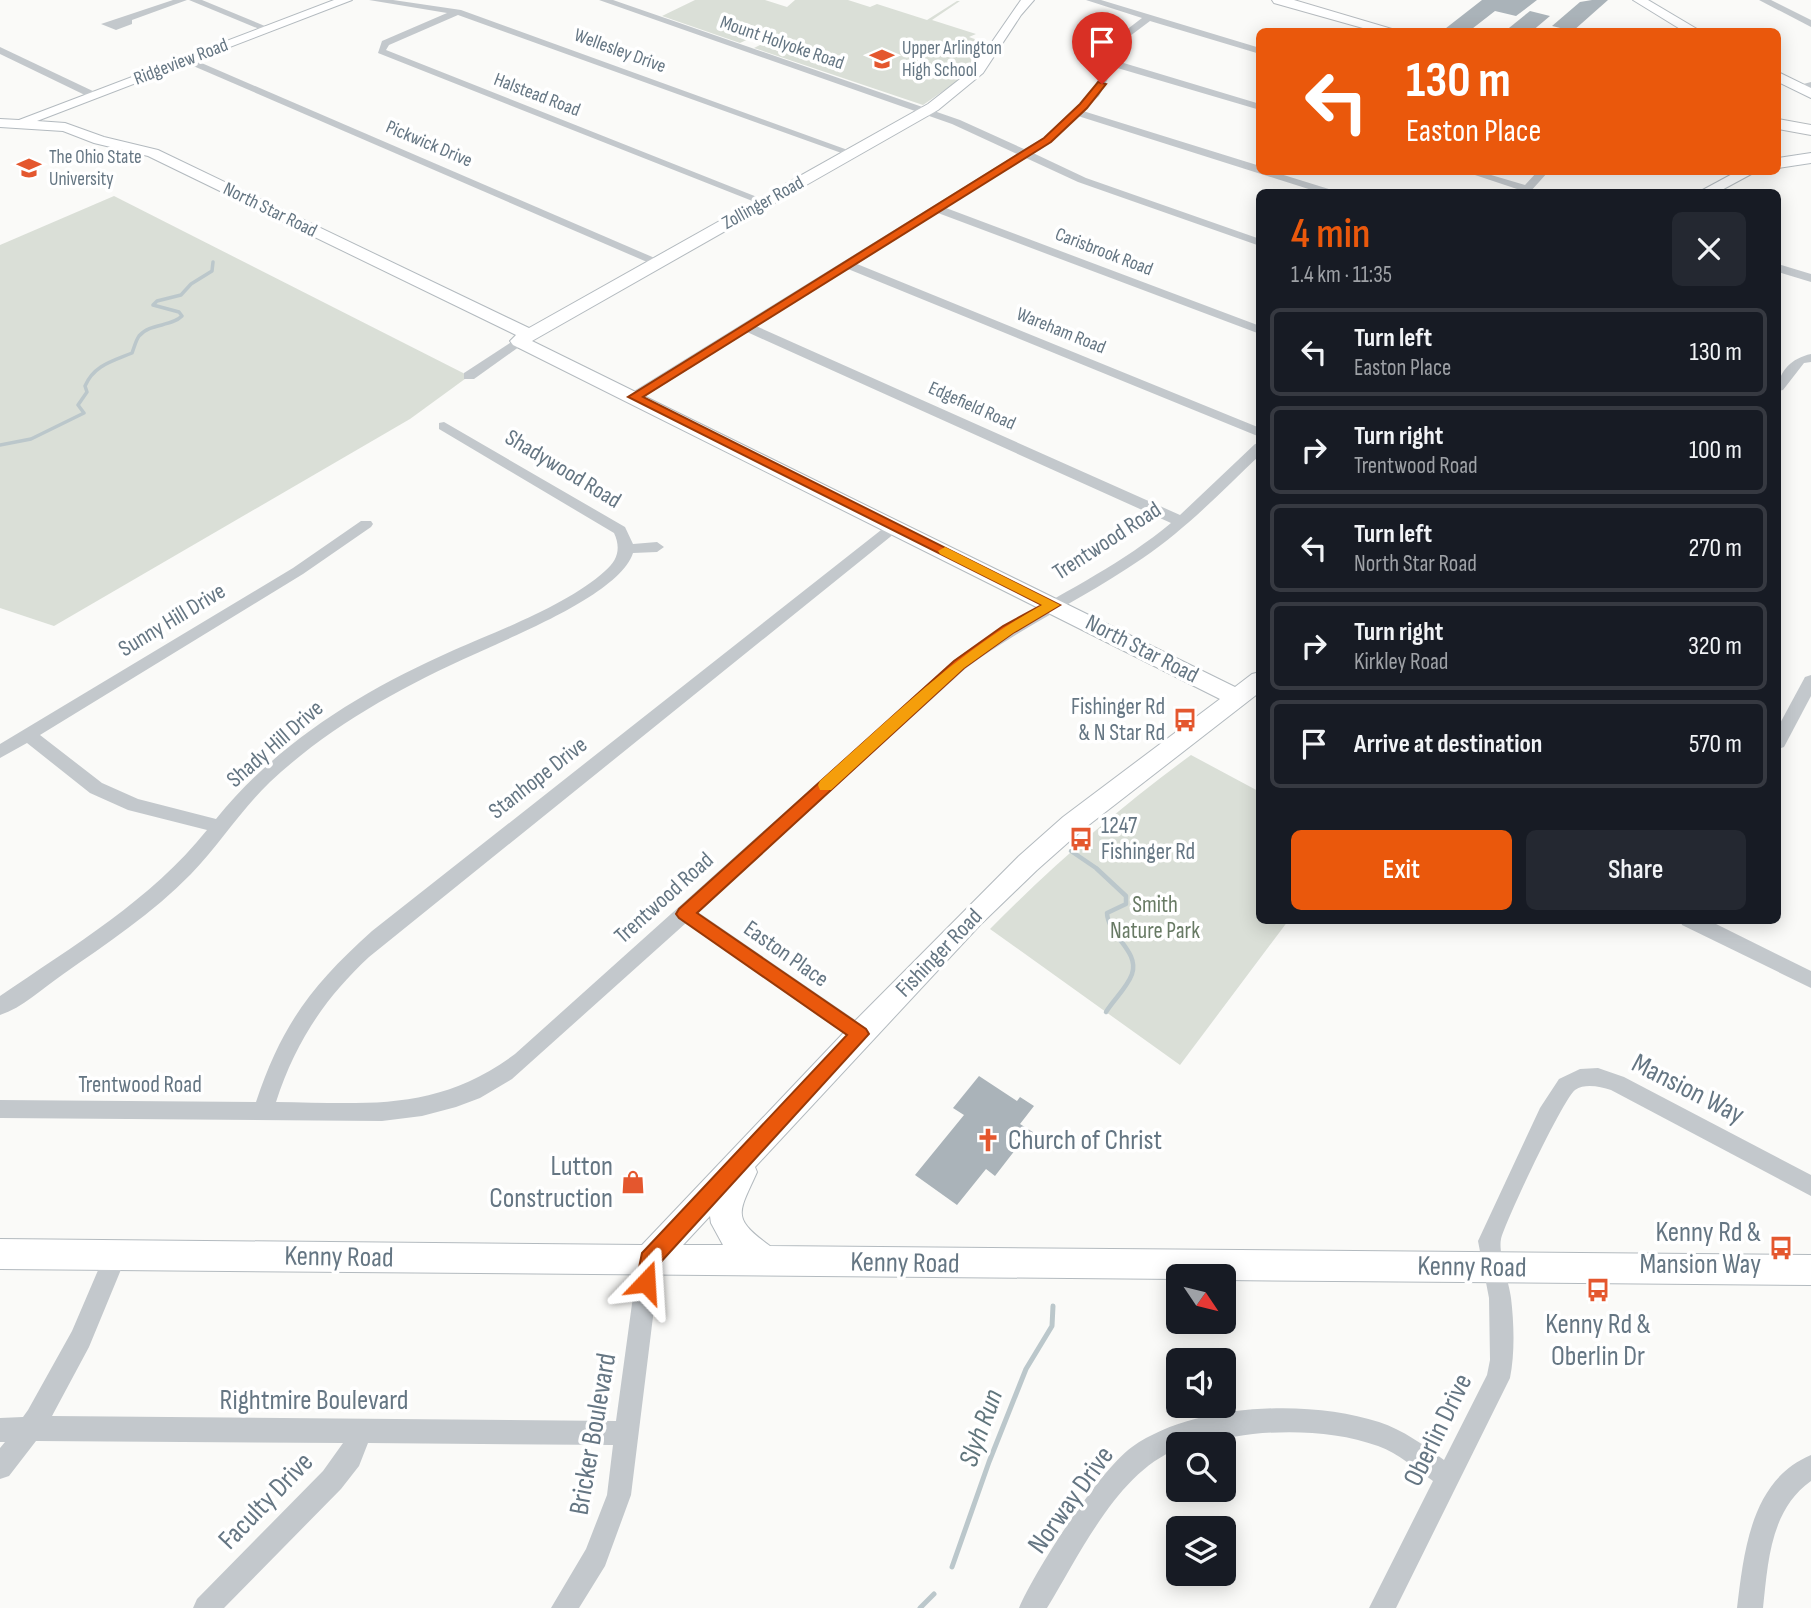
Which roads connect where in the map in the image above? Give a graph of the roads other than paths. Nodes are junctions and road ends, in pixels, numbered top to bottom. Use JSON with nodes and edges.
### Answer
{"nodes":[{"id":1,"x":182,"y":0,"type":"edge"},
{"id":2,"x":194,"y":0,"type":"edge"},
{"id":3,"x":346,"y":0,"type":"edge"},
{"id":4,"x":374,"y":0,"type":"edge"},
{"id":5,"x":604,"y":0,"type":"edge"},
{"id":6,"x":1028,"y":0,"type":"edge"},
{"id":7,"x":1091,"y":0,"type":"edge"},
{"id":8,"x":1279,"y":0,"type":"edge"},
{"id":9,"x":1639,"y":0,"type":"edge"},
{"id":10,"x":1764,"y":0,"type":"edge"},
{"id":11,"x":458,"y":12,"type":"junction"},
{"id":12,"x":1148,"y":18,"type":"junction"},
{"id":13,"x":127,"y":19,"type":"dead end"},
{"id":14,"x":1811,"y":24,"type":"edge"},
{"id":15,"x":1380,"y":28,"type":"edge"},
{"id":16,"x":1689,"y":28,"type":"edge"},
{"id":17,"x":267,"y":29,"type":"junction"},
{"id":18,"x":0,"y":50,"type":"edge"},
{"id":19,"x":1256,"y":50,"type":"edge"},
{"id":20,"x":187,"y":60,"type":"junction"},
{"id":21,"x":1112,"y":63,"type":"junction"},
{"id":22,"x":1781,"y":77,"type":"edge"},
{"id":23,"x":1804,"y":86,"type":"edge"},
{"id":24,"x":1811,"y":94,"type":"edge"},
{"id":25,"x":93,"y":95,"type":"junction"},
{"id":26,"x":1256,"y":106,"type":"edge"},
{"id":27,"x":926,"y":111,"type":"junction"},
{"id":28,"x":1077,"y":112,"type":"junction"},
{"id":29,"x":8,"y":124,"type":"edge"},
{"id":30,"x":1784,"y":125,"type":"edge"},
{"id":31,"x":1811,"y":131,"type":"edge"},
{"id":32,"x":851,"y":153,"type":"junction"},
{"id":33,"x":1025,"y":153,"type":"junction"},
{"id":34,"x":1811,"y":158,"type":"edge"},
{"id":35,"x":1781,"y":163,"type":"edge"},
{"id":36,"x":1256,"y":169,"type":"edge"},
{"id":37,"x":1275,"y":175,"type":"edge"},
{"id":38,"x":1480,"y":175,"type":"edge"},
{"id":39,"x":1540,"y":175,"type":"edge"},
{"id":40,"x":1741,"y":175,"type":"edge"},
{"id":41,"x":1319,"y":189,"type":"edge"},
{"id":42,"x":1520,"y":189,"type":"edge"},
{"id":43,"x":1528,"y":189,"type":"edge"},
{"id":44,"x":1713,"y":189,"type":"edge"},
{"id":45,"x":764,"y":202,"type":"junction"},
{"id":46,"x":936,"y":208,"type":"junction"},
{"id":47,"x":1256,"y":242,"type":"edge"},
{"id":48,"x":658,"y":262,"type":"junction"},
{"id":49,"x":847,"y":264,"type":"junction"},
{"id":50,"x":1781,"y":269,"type":"edge"},
{"id":51,"x":1811,"y":278,"type":"edge"},
{"id":52,"x":747,"y":327,"type":"junction"},
{"id":53,"x":1256,"y":328,"type":"edge"},
{"id":54,"x":524,"y":338,"type":"junction"},
{"id":55,"x":1811,"y":358,"type":"edge"},
{"id":56,"x":469,"y":376,"type":"dead end"},
{"id":57,"x":1781,"y":383,"type":"edge"},
{"id":58,"x":634,"y":397,"type":"junction"},
{"id":59,"x":444,"y":426,"type":"dead end"},
{"id":60,"x":1256,"y":431,"type":"edge"},
{"id":61,"x":1256,"y":451,"type":"edge"},
{"id":62,"x":1182,"y":522,"type":"junction"},
{"id":63,"x":366,"y":524,"type":"dead end"},
{"id":64,"x":895,"y":526,"type":"junction"},
{"id":65,"x":657,"y":547,"type":"dead end"},
{"id":66,"x":626,"y":549,"type":"junction"},
{"id":67,"x":1053,"y":605,"type":"junction"},
{"id":68,"x":1811,"y":681,"type":"edge"},
{"id":69,"x":1256,"y":683,"type":"edge"},
{"id":70,"x":1237,"y":698,"type":"junction"},
{"id":71,"x":28,"y":735,"type":"junction"},
{"id":72,"x":1781,"y":737,"type":"edge"},
{"id":73,"x":0,"y":752,"type":"edge"},
{"id":74,"x":219,"y":826,"type":"junction"},
{"id":75,"x":685,"y":914,"type":"junction"},
{"id":76,"x":1697,"y":924,"type":"edge"},
{"id":77,"x":1811,"y":979,"type":"edge"},
{"id":78,"x":5,"y":996,"type":"edge"},
{"id":79,"x":860,"y":1034,"type":"junction"},
{"id":80,"x":0,"y":1109,"type":"edge"},
{"id":81,"x":263,"y":1111,"type":"junction"},
{"id":82,"x":758,"y":1143,"type":"junction"},
{"id":83,"x":1811,"y":1186,"type":"edge"},
{"id":84,"x":0,"y":1254,"type":"edge"},
{"id":85,"x":116,"y":1255,"type":"junction"},
{"id":86,"x":649,"y":1259,"type":"junction"},
{"id":87,"x":765,"y":1261,"type":"junction"},
{"id":88,"x":1494,"y":1268,"type":"junction"},
{"id":89,"x":1811,"y":1270,"type":"edge"},
{"id":90,"x":32,"y":1429,"type":"junction"},
{"id":91,"x":0,"y":1430,"type":"edge"},
{"id":92,"x":360,"y":1431,"type":"junction"},
{"id":93,"x":627,"y":1433,"type":"junction"},
{"id":94,"x":0,"y":1467,"type":"edge"},
{"id":95,"x":1801,"y":1474,"type":"edge"},
{"id":96,"x":1448,"y":1477,"type":"junction"},
{"id":97,"x":206,"y":1608,"type":"edge"},
{"id":98,"x":564,"y":1608,"type":"edge"},
{"id":99,"x":1032,"y":1608,"type":"edge"},
{"id":100,"x":1382,"y":1608,"type":"edge"},
{"id":101,"x":1750,"y":1608,"type":"edge"}],
"edges":[{"from":1,"to":13,"type":"street"},
{"from":2,"to":17,"type":"street"},
{"from":3,"to":17,"type":"street","name":"Ridgeview Road"},
{"from":4,"to":11,"type":"street","name":"Wellesley Drive"},
{"from":5,"to":27,"type":"street","name":"Mount Holyoke Road"},
{"from":6,"to":27,"type":"street","name":"Zollinger Road"},
{"from":7,"to":12,"type":"street"},
{"from":8,"to":15,"type":"main road"},
{"from":9,"to":16,"type":"street"},
{"from":10,"to":14,"type":"street"},
{"from":11,"to":32,"type":"street","name":"Wellesley Drive"},
{"from":11,"to":45,"type":"street","name":"Halstead Road"},
{"from":12,"to":19,"type":"street"},
{"from":12,"to":21,"type":"street"},
{"from":17,"to":20,"type":"street","name":"Ridgeview Road"},
{"from":18,"to":25,"type":"street"},
{"from":20,"to":25,"type":"street","name":"Ridgeview Road"},
{"from":20,"to":48,"type":"street","name":"Pickwick Drive"},
{"from":21,"to":26,"type":"street"},
{"from":21,"to":28,"type":"street"},
{"from":22,"to":23,"type":"street"},
{"from":23,"to":24,"type":"street"},
{"from":25,"to":29,"type":"street","name":"Ridgeview Road"},
{"from":27,"to":32,"type":"street","name":"Zollinger Road"},
{"from":27,"to":33,"type":"street","name":"Mount Holyoke Road"},
{"from":28,"to":33,"type":"street"},
{"from":28,"to":36,"type":"street"},
{"from":29,"to":54,"type":"street","name":"North Star Road"},
{"from":30,"to":31,"type":"main road"},
{"from":32,"to":45,"type":"street","name":"Zollinger Road"},
{"from":33,"to":46,"type":"street"},
{"from":33,"to":47,"type":"street","name":"Mount Holyoke Road"},
{"from":34,"to":35,"type":"street"},
{"from":37,"to":41,"type":"street"},
{"from":38,"to":42,"type":"street"},
{"from":39,"to":43,"type":"street"},
{"from":40,"to":44,"type":"street"},
{"from":45,"to":48,"type":"street","name":"Zollinger Road"},
{"from":46,"to":49,"type":"street"},
{"from":46,"to":53,"type":"street","name":"Carisbrook Road"},
{"from":48,"to":54,"type":"street","name":"Zollinger Road"},
{"from":49,"to":52,"type":"street"},
{"from":49,"to":60,"type":"street","name":"Wareham Road"},
{"from":50,"to":51,"type":"street"},
{"from":52,"to":58,"type":"street"},
{"from":52,"to":62,"type":"street","name":"Edgefield Road"},
{"from":54,"to":56,"type":"street","name":"Zollinger Road"},
{"from":54,"to":58,"type":"street","name":"North Star Road"},
{"from":55,"to":57,"type":"street"},
{"from":58,"to":64,"type":"street","name":"North Star Road"},
{"from":59,"to":66,"type":"street","name":"Shadywood Road"},
{"from":61,"to":62,"type":"street","name":"Trentwood Road"},
{"from":62,"to":67,"type":"street","name":"Trentwood Road"},
{"from":63,"to":71,"type":"street","name":"Sunny Hill Drive"},
{"from":64,"to":67,"type":"street","name":"North Star Road"},
{"from":64,"to":81,"type":"street","name":"Stanhope Drive"},
{"from":65,"to":66,"type":"street"},
{"from":66,"to":74,"type":"street","name":"Shady Hill Drive"},
{"from":67,"to":70,"type":"street","name":"North Star Road"},
{"from":67,"to":75,"type":"street","name":"Trentwood Road"},
{"from":68,"to":72,"type":"street"},
{"from":69,"to":70,"type":"street","name":"Fishinger Road"},
{"from":70,"to":79,"type":"street","name":"Fishinger Road"},
{"from":71,"to":73,"type":"street","name":"Sunny Hill Drive"},
{"from":71,"to":74,"type":"street"},
{"from":74,"to":78,"type":"street","name":"Shady Hill Drive"},
{"from":75,"to":79,"type":"street","name":"Easton Place"},
{"from":75,"to":81,"type":"street","name":"Trentwood Road"},
{"from":76,"to":77,"type":"street"},
{"from":79,"to":82,"type":"street","name":"Fishinger Road"},
{"from":80,"to":81,"type":"street","name":"Trentwood Road"},
{"from":82,"to":86,"type":"street","name":"Fishinger Road"},
{"from":82,"to":87,"type":"street"},
{"from":83,"to":88,"type":"street","name":"Mansion Way"},
{"from":84,"to":85,"type":"street","name":"Kenny Road"},
{"from":85,"to":86,"type":"street","name":"Kenny Road"},
{"from":85,"to":90,"type":"street"},
{"from":86,"to":87,"type":"street","name":"Kenny Road"},
{"from":86,"to":93,"type":"street","name":"Bricker Boulevard"},
{"from":87,"to":88,"type":"street","name":"Kenny Road"},
{"from":88,"to":89,"type":"street","name":"Kenny Road"},
{"from":88,"to":96,"type":"street","name":"Oberlin Drive"},
{"from":90,"to":91,"type":"street","name":"Rightmire Boulevard"},
{"from":90,"to":92,"type":"street","name":"Rightmire Boulevard"},
{"from":90,"to":94,"type":"street"},
{"from":92,"to":93,"type":"street","name":"Rightmire Boulevard"},
{"from":92,"to":97,"type":"street","name":"Faculty Drive"},
{"from":93,"to":98,"type":"street","name":"Bricker Boulevard"},
{"from":95,"to":101,"type":"street"},
{"from":96,"to":99,"type":"street","name":"Norway Drive"},
{"from":96,"to":100,"type":"street","name":"Oberlin Drive"}]}
